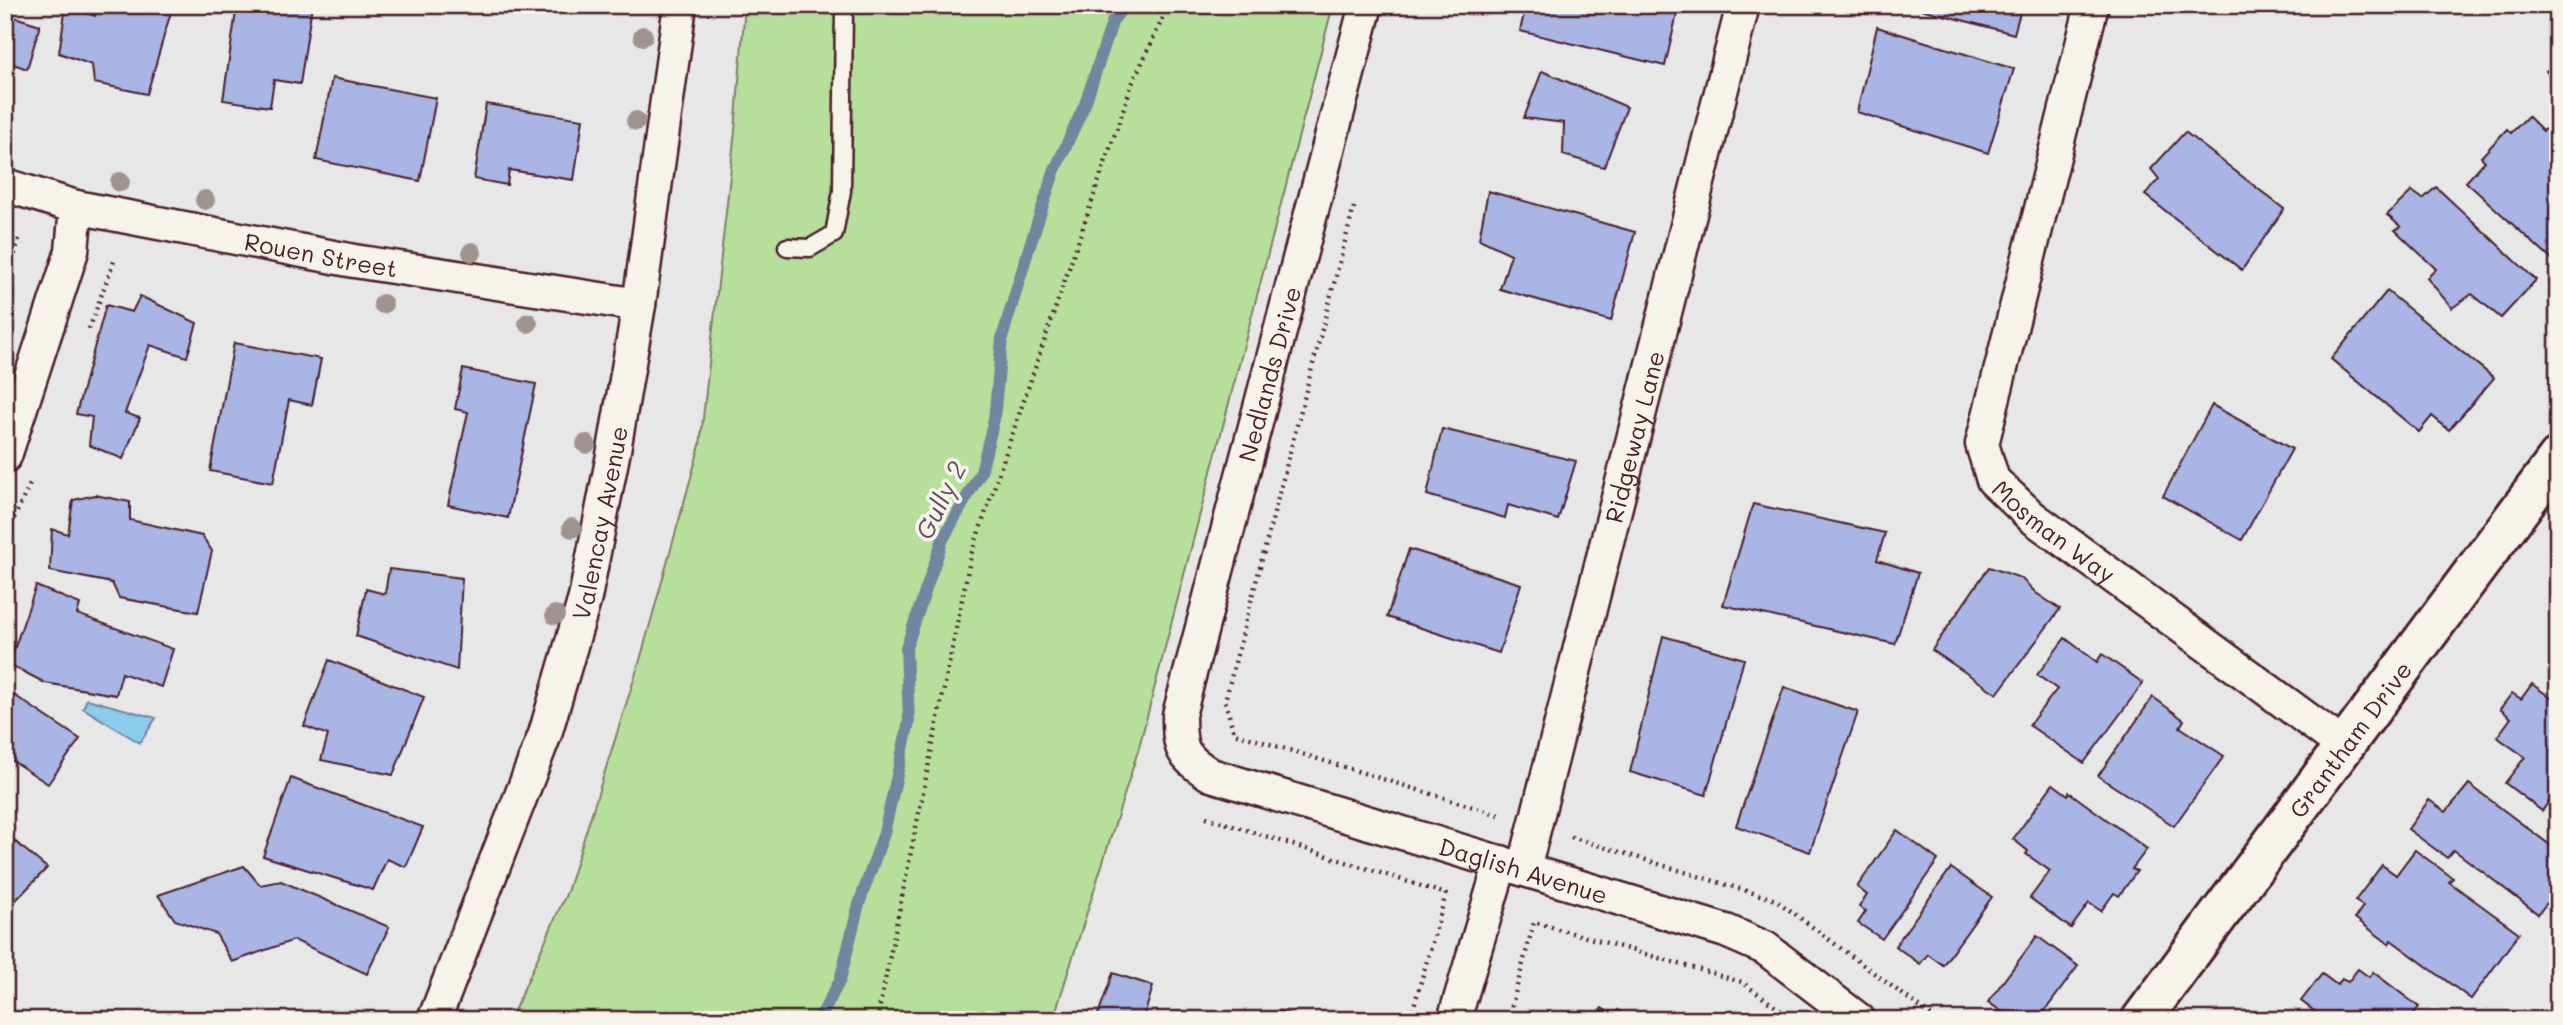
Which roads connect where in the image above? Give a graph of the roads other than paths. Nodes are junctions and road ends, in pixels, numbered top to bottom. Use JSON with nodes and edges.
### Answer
{"nodes":[{"id":1,"x":680,"y":5,"type":"edge"},
{"id":2,"x":844,"y":5,"type":"edge"},
{"id":3,"x":1366,"y":5,"type":"edge"},
{"id":4,"x":1743,"y":5,"type":"edge"},
{"id":5,"x":2092,"y":5,"type":"edge"},
{"id":6,"x":5,"y":185,"type":"edge"},
{"id":7,"x":76,"y":207,"type":"junction"},
{"id":8,"x":787,"y":247,"type":"dead end"},
{"id":9,"x":639,"y":305,"type":"junction"},
{"id":10,"x":5,"y":456,"type":"edge"},
{"id":11,"x":2558,"y":458,"type":"edge"},
{"id":12,"x":1179,"y":743,"type":"joint"},
{"id":13,"x":2344,"y":746,"type":"junction"},
{"id":14,"x":1512,"y":866,"type":"junction"},
{"id":15,"x":434,"y":1020,"type":"edge"},
{"id":16,"x":1454,"y":1020,"type":"edge"},
{"id":17,"x":1859,"y":1020,"type":"edge"},
{"id":18,"x":2141,"y":1020,"type":"edge"}],
"edges":[{"from":1,"to":9,"type":"street","name":"Valencay Avenue"},
{"from":2,"to":8,"type":"lane"},
{"from":3,"to":12,"type":"street","name":"Nedlands Drive"},
{"from":4,"to":14,"type":"street","name":"Ridgeway Lane"},
{"from":5,"to":13,"type":"street","name":"Mosman Way"},
{"from":6,"to":7,"type":"street","name":"Rouen Street"},
{"from":7,"to":9,"type":"street","name":"Rouen Street"},
{"from":7,"to":10,"type":"street"},
{"from":9,"to":15,"type":"street","name":"Valencay Avenue"},
{"from":11,"to":13,"type":"street","name":"Grantham Drive"},
{"from":12,"to":14,"type":"street","name":"Daglish Avenue"},
{"from":13,"to":18,"type":"street","name":"Grantham Drive"},
{"from":14,"to":16,"type":"street","name":"Ridgeway Lane"},
{"from":14,"to":17,"type":"street","name":"Daglish Avenue"}]}
